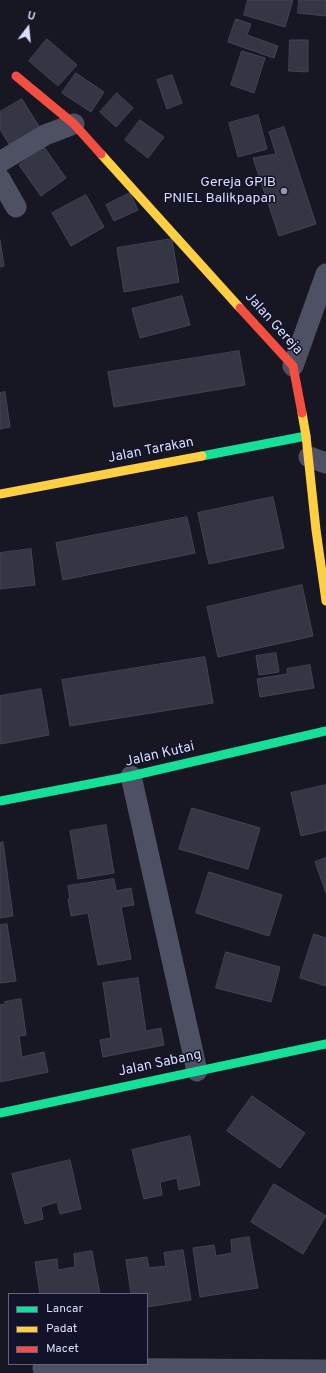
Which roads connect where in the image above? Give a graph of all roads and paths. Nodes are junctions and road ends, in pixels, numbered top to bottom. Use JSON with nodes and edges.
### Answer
{"nodes":[{"id":1,"x":16,"y":76,"type":"dead end"},
{"id":2,"x":74,"y":124,"type":"junction"},
{"id":3,"x":0,"y":162,"type":"edge"},
{"id":4,"x":0,"y":179,"type":"edge"},
{"id":5,"x":16,"y":207,"type":"dead end"},
{"id":6,"x":326,"y":274,"type":"edge"},
{"id":7,"x":293,"y":366,"type":"junction"},
{"id":8,"x":306,"y":436,"type":"junction"},
{"id":9,"x":317,"y":460,"type":"edge"},
{"id":10,"x":0,"y":494,"type":"edge"},
{"id":11,"x":321,"y":529,"type":"edge"},
{"id":12,"x":326,"y":601,"type":"edge"},
{"id":13,"x":326,"y":731,"type":"edge"},
{"id":14,"x":131,"y":776,"type":"junction"},
{"id":15,"x":0,"y":801,"type":"edge"},
{"id":16,"x":326,"y":1044,"type":"edge"},
{"id":17,"x":197,"y":1071,"type":"junction"},
{"id":18,"x":0,"y":1113,"type":"edge"},
{"id":19,"x":43,"y":1368,"type":"dead end"},
{"id":20,"x":326,"y":1370,"type":"edge"}],
"edges":[{"from":1,"to":2,"type":"street","name":"Jalan Gereja"},
{"from":2,"to":3,"type":"street"},
{"from":2,"to":7,"type":"street","name":"Jalan Gereja"},
{"from":4,"to":5,"type":"street"},
{"from":6,"to":7,"type":"street"},
{"from":7,"to":8,"type":"street","name":"Jalan Gereja"},
{"from":8,"to":9,"type":"street","name":"Jalan Gereja"},
{"from":8,"to":10,"type":"street","name":"Jalan Tarakan"},
{"from":9,"to":11,"type":"street","name":"Jalan Gereja"},
{"from":11,"to":12,"type":"street","name":"Jalan Gereja"},
{"from":13,"to":14,"type":"street","name":"Jalan Kutai"},
{"from":14,"to":15,"type":"street","name":"Jalan Kutai"},
{"from":14,"to":17,"type":"street"},
{"from":16,"to":17,"type":"street","name":"Jalan Sabang"},
{"from":17,"to":18,"type":"street","name":"Jalan Sabang"},
{"from":19,"to":20,"type":"street"}]}
